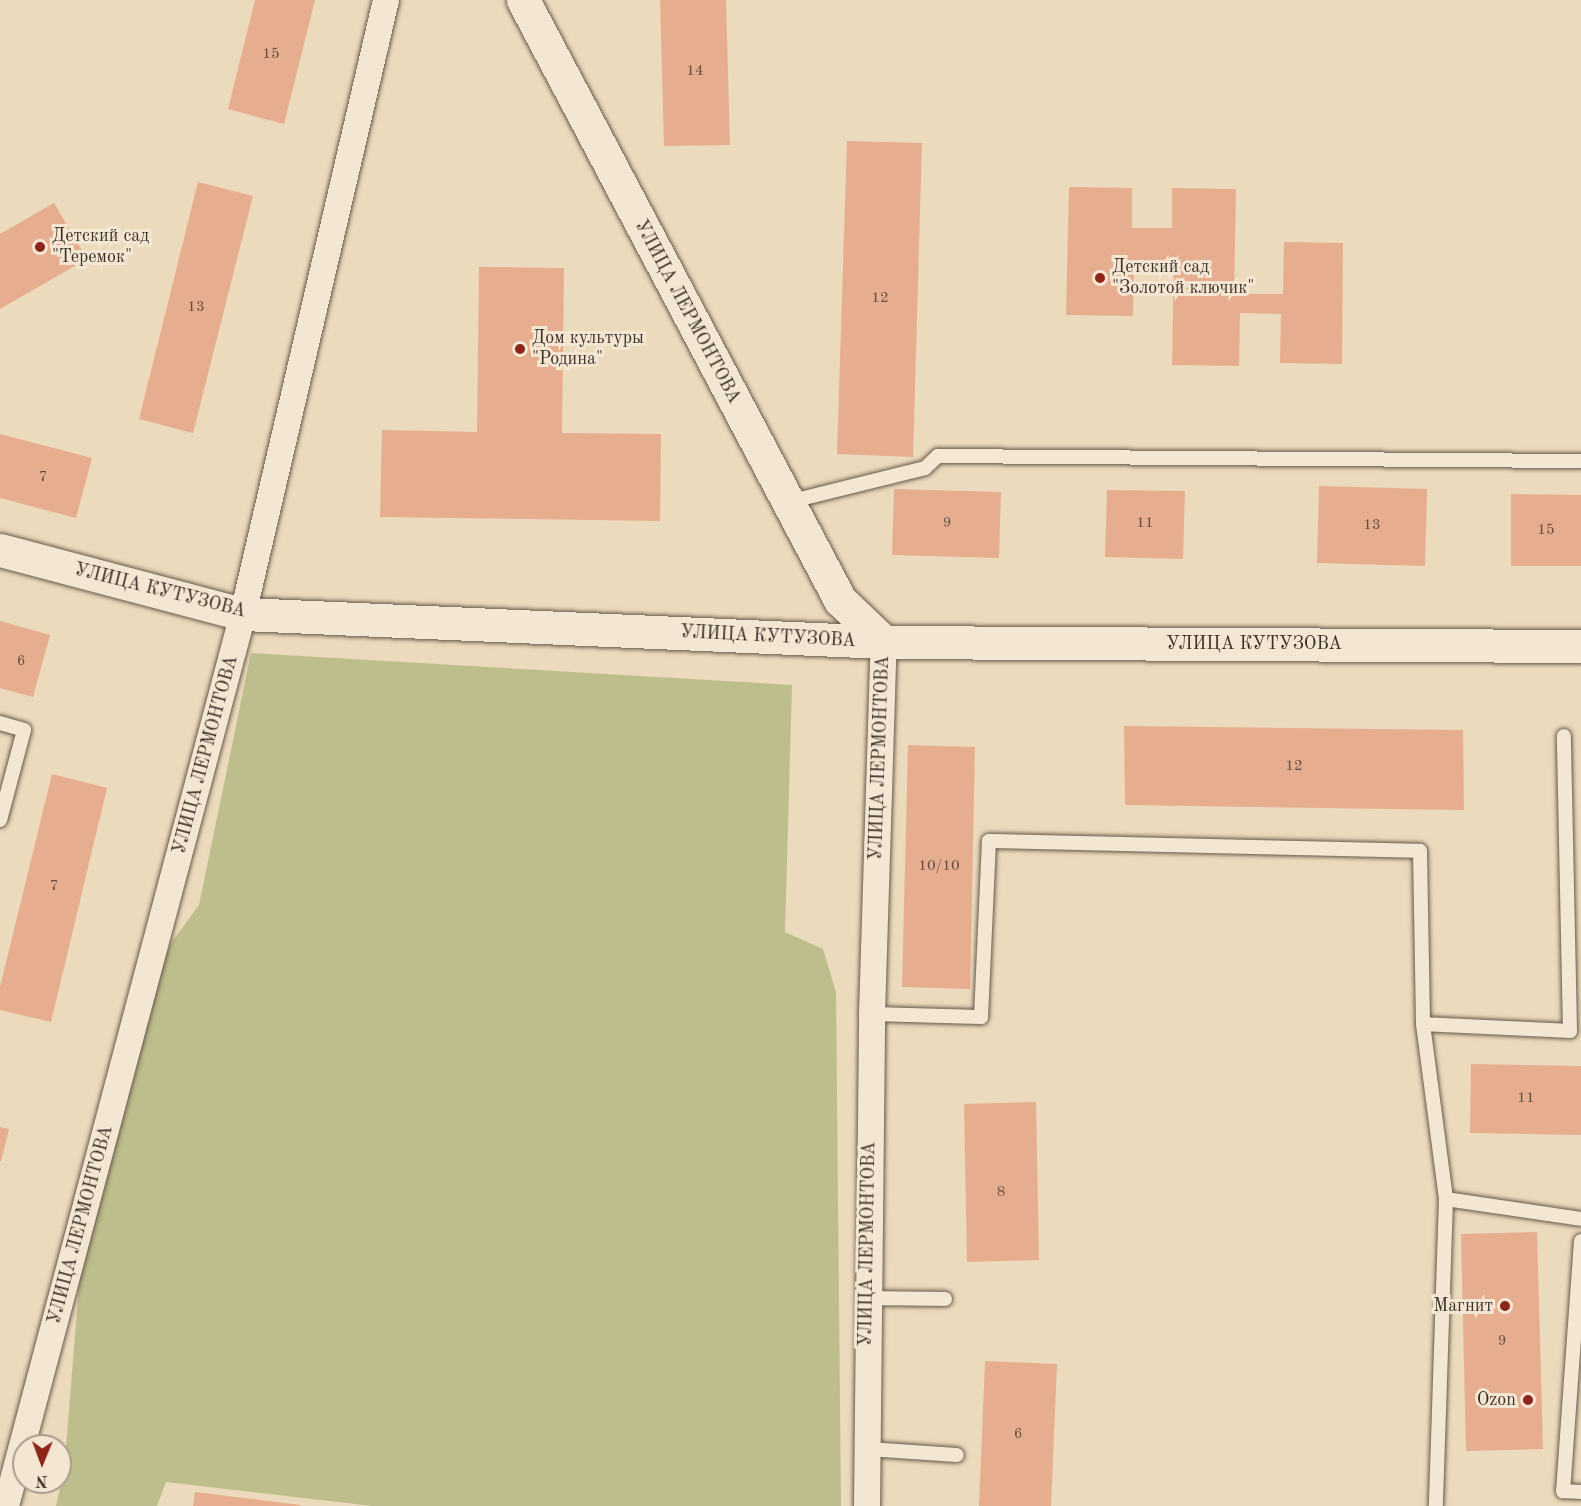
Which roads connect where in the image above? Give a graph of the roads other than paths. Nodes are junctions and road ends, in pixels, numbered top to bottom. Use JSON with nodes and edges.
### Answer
{"nodes":[{"id":1,"x":386,"y":0,"type":"edge"},
{"id":2,"x":523,"y":0,"type":"edge"},
{"id":3,"x":1581,"y":461,"type":"edge"},
{"id":4,"x":788,"y":502,"type":"junction"},
{"id":5,"x":0,"y":550,"type":"edge"},
{"id":6,"x":243,"y":614,"type":"junction"},
{"id":7,"x":884,"y":642,"type":"junction"},
{"id":8,"x":1581,"y":646,"type":"edge"},
{"id":9,"x":0,"y":723,"type":"edge"},
{"id":10,"x":1564,"y":736,"type":"dead end"},
{"id":11,"x":0,"y":820,"type":"edge"},
{"id":12,"x":872,"y":1014,"type":"junction"},
{"id":13,"x":1423,"y":1024,"type":"junction"},
{"id":14,"x":1446,"y":1199,"type":"junction"},
{"id":15,"x":1581,"y":1219,"type":"edge"},
{"id":16,"x":1581,"y":1241,"type":"edge"},
{"id":17,"x":866,"y":1298,"type":"junction"},
{"id":18,"x":945,"y":1299,"type":"dead end"},
{"id":19,"x":868,"y":1449,"type":"junction"},
{"id":20,"x":957,"y":1455,"type":"dead end"},
{"id":21,"x":1581,"y":1492,"type":"edge"},
{"id":22,"x":6,"y":1506,"type":"edge"},
{"id":23,"x":867,"y":1506,"type":"edge"},
{"id":24,"x":1436,"y":1506,"type":"edge"}],
"edges":[{"from":1,"to":6,"type":"street","name":"УЛИЦА ЛЕРМОНТОВА"},
{"from":2,"to":4,"type":"street","name":"УЛИЦА ЛЕРМОНТОВА"},
{"from":3,"to":4,"type":"lane"},
{"from":4,"to":7,"type":"street","name":"УЛИЦА ЛЕРМОНТОВА"},
{"from":5,"to":6,"type":"street","name":"УЛИЦА КУТУЗОВА"},
{"from":6,"to":7,"type":"street","name":"УЛИЦА КУТУЗОВА"},
{"from":6,"to":22,"type":"street","name":"УЛИЦА ЛЕРМОНТОВА"},
{"from":7,"to":8,"type":"street","name":"УЛИЦА КУТУЗОВА"},
{"from":7,"to":12,"type":"street","name":"УЛИЦА ЛЕРМОНТОВА"},
{"from":9,"to":11,"type":"lane"},
{"from":10,"to":13,"type":"lane"},
{"from":12,"to":13,"type":"lane"},
{"from":12,"to":17,"type":"street","name":"УЛИЦА ЛЕРМОНТОВА"},
{"from":13,"to":14,"type":"lane"},
{"from":14,"to":15,"type":"lane"},
{"from":14,"to":24,"type":"lane"},
{"from":16,"to":21,"type":"lane"},
{"from":17,"to":18,"type":"lane"},
{"from":17,"to":19,"type":"street","name":"УЛИЦА ЛЕРМОНТОВА"},
{"from":19,"to":20,"type":"lane"},
{"from":19,"to":23,"type":"street","name":"УЛИЦА ЛЕРМОНТОВА"}]}
